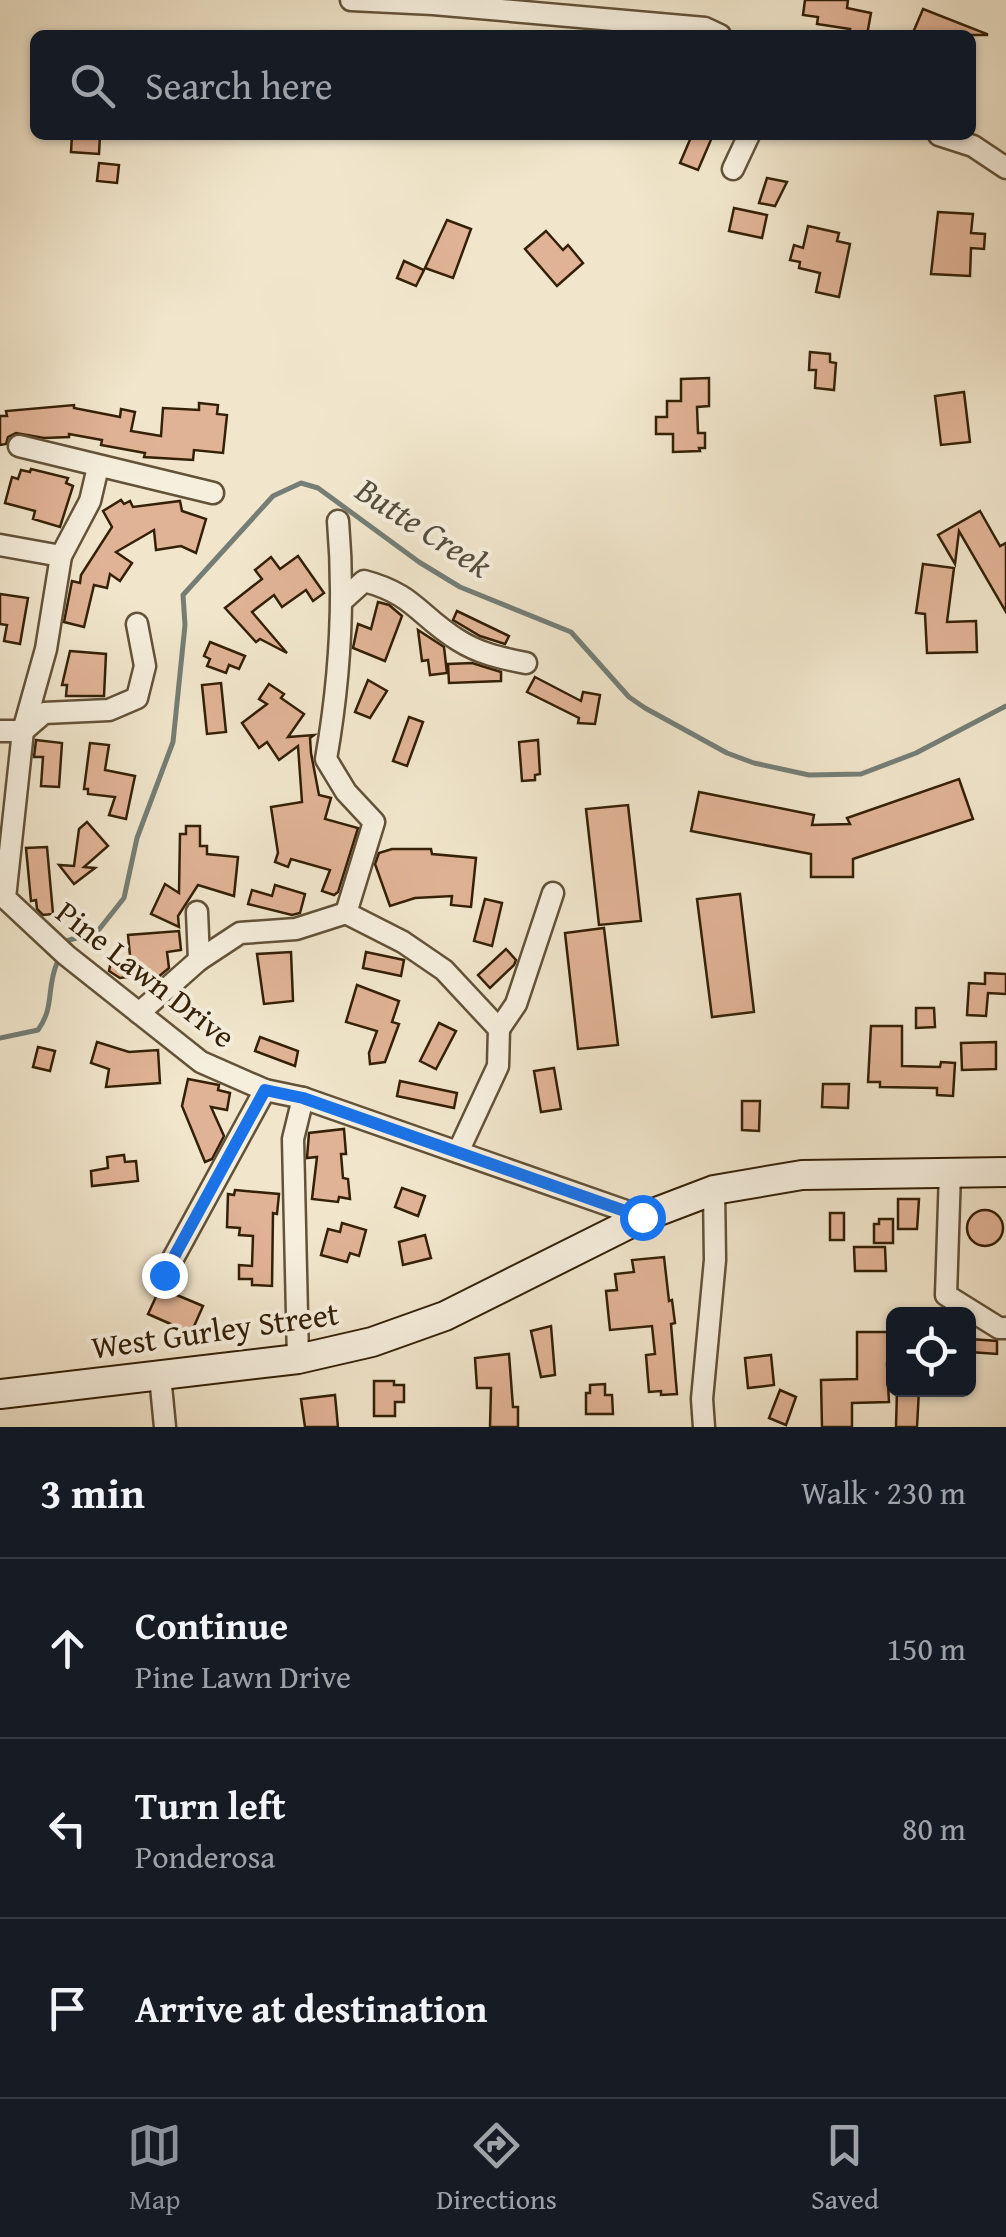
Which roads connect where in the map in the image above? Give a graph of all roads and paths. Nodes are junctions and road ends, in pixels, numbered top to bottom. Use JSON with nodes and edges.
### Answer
{"nodes":[{"id":1,"x":351,"y":0,"type":"edge"},
{"id":2,"x":709,"y":30,"type":"edge"},
{"id":3,"x":747,"y":140,"type":"edge"},
{"id":4,"x":954,"y":140,"type":"edge"},
{"id":5,"x":1006,"y":168,"type":"edge"},
{"id":6,"x":733,"y":169,"type":"dead end"},
{"id":7,"x":18,"y":446,"type":"dead end"},
{"id":8,"x":98,"y":467,"type":"junction"},
{"id":9,"x":213,"y":493,"type":"dead end"},
{"id":10,"x":338,"y":521,"type":"dead end"},
{"id":11,"x":0,"y":545,"type":"edge"},
{"id":12,"x":61,"y":556,"type":"junction"},
{"id":13,"x":343,"y":600,"type":"junction"},
{"id":14,"x":137,"y":624,"type":"dead end"},
{"id":15,"x":526,"y":663,"type":"dead end"},
{"id":16,"x":0,"y":731,"type":"edge"},
{"id":17,"x":23,"y":731,"type":"junction"},
{"id":18,"x":553,"y":893,"type":"dead end"},
{"id":19,"x":197,"y":912,"type":"dead end"},
{"id":20,"x":346,"y":913,"type":"junction"},
{"id":21,"x":199,"y":960,"type":"junction"},
{"id":22,"x":139,"y":1013,"type":"junction"},
{"id":23,"x":498,"y":1030,"type":"junction"},
{"id":24,"x":265,"y":1090,"type":"junction"},
{"id":25,"x":303,"y":1098,"type":"junction"},
{"id":26,"x":458,"y":1152,"type":"junction"},
{"id":27,"x":950,"y":1172,"type":"junction"},
{"id":28,"x":1006,"y":1172,"type":"edge"},
{"id":29,"x":714,"y":1190,"type":"junction"},
{"id":30,"x":642,"y":1217,"type":"junction"},
{"id":31,"x":164,"y":1275,"type":"dead end"},
{"id":32,"x":1006,"y":1328,"type":"edge"},
{"id":33,"x":298,"y":1359,"type":"junction"},
{"id":34,"x":160,"y":1376,"type":"junction"},
{"id":35,"x":0,"y":1394,"type":"edge"},
{"id":36,"x":165,"y":1427,"type":"edge"},
{"id":37,"x":704,"y":1427,"type":"edge"}],
"edges":[{"from":1,"to":2,"type":"street"},
{"from":3,"to":6,"type":"street"},
{"from":4,"to":5,"type":"street"},
{"from":7,"to":8,"type":"street"},
{"from":8,"to":9,"type":"street"},
{"from":8,"to":12,"type":"street","name":"Pine Lawn Drive"},
{"from":10,"to":13,"type":"street"},
{"from":11,"to":12,"type":"street"},
{"from":12,"to":17,"type":"street","name":"Pine Lawn Drive"},
{"from":13,"to":15,"type":"street"},
{"from":13,"to":20,"type":"street"},
{"from":14,"to":17,"type":"street"},
{"from":16,"to":17,"type":"street"},
{"from":17,"to":22,"type":"street","name":"Pine Lawn Drive"},
{"from":18,"to":23,"type":"street"},
{"from":19,"to":21,"type":"street"},
{"from":20,"to":21,"type":"street"},
{"from":20,"to":23,"type":"street"},
{"from":21,"to":22,"type":"street"},
{"from":22,"to":24,"type":"street","name":"Pine Lawn Drive"},
{"from":23,"to":26,"type":"street"},
{"from":24,"to":25,"type":"street","name":"Pine Lawn Drive"},
{"from":24,"to":31,"type":"street"},
{"from":25,"to":26,"type":"street","name":"Pine Lawn Drive"},
{"from":25,"to":33,"type":"street"},
{"from":26,"to":30,"type":"street","name":"Pine Lawn Drive"},
{"from":27,"to":28,"type":"main road","name":"West Gurley Street"},
{"from":27,"to":29,"type":"main road","name":"West Gurley Street"},
{"from":27,"to":32,"type":"street"},
{"from":29,"to":30,"type":"main road","name":"West Gurley Street"},
{"from":29,"to":37,"type":"street"},
{"from":30,"to":33,"type":"main road","name":"West Gurley Street"},
{"from":33,"to":34,"type":"main road","name":"West Gurley Street"},
{"from":34,"to":35,"type":"main road","name":"West Gurley Street"},
{"from":34,"to":36,"type":"street"}]}
